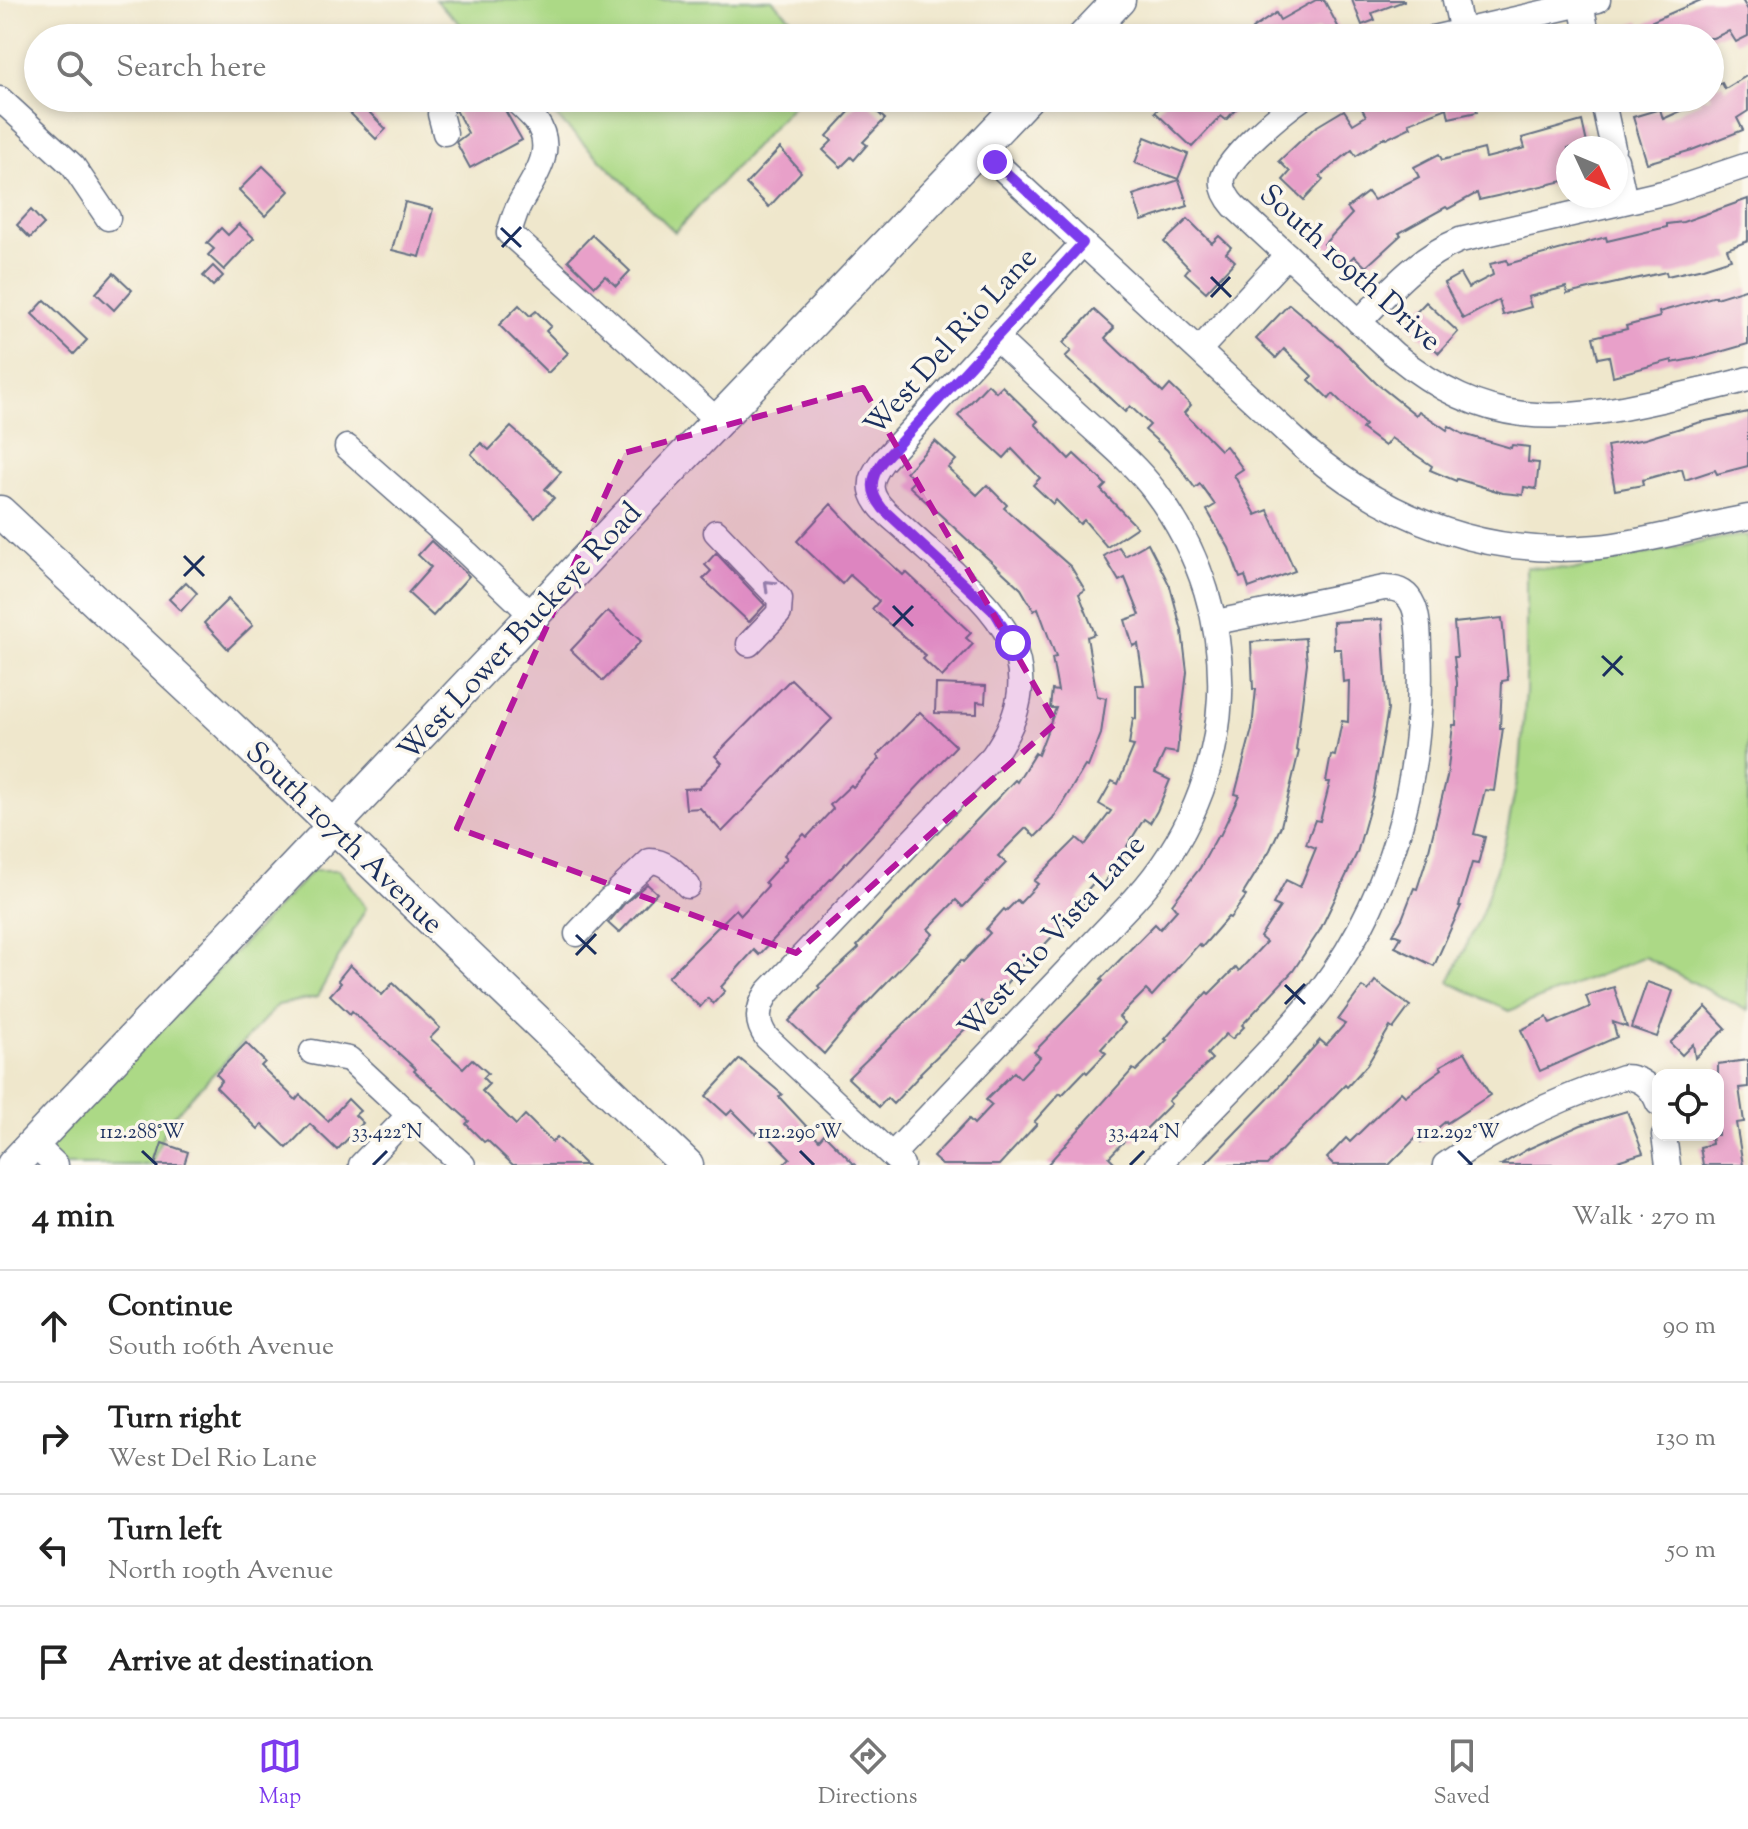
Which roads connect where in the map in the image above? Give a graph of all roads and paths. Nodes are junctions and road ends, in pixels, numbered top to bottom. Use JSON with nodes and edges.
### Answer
{"nodes":[{"id":1,"x":1119,"y":0,"type":"edge"},
{"id":2,"x":1455,"y":0,"type":"edge"},
{"id":3,"x":1589,"y":2,"type":"edge"},
{"id":4,"x":1096,"y":24,"type":"edge"},
{"id":5,"x":1460,"y":24,"type":"edge"},
{"id":6,"x":1496,"y":24,"type":"edge"},
{"id":7,"x":1588,"y":24,"type":"edge"},
{"id":8,"x":0,"y":99,"type":"edge"},
{"id":9,"x":440,"y":112,"type":"edge"},
{"id":10,"x":526,"y":112,"type":"edge"},
{"id":11,"x":1014,"y":112,"type":"edge"},
{"id":12,"x":1284,"y":112,"type":"edge"},
{"id":13,"x":1605,"y":112,"type":"edge"},
{"id":14,"x":445,"y":133,"type":"dead end"},
{"id":15,"x":1610,"y":136,"type":"edge"},
{"id":16,"x":980,"y":148,"type":"junction"},
{"id":17,"x":1748,"y":165,"type":"edge"},
{"id":18,"x":1628,"y":200,"type":"edge"},
{"id":19,"x":1594,"y":208,"type":"edge"},
{"id":20,"x":108,"y":218,"type":"dead end"},
{"id":21,"x":1083,"y":243,"type":"junction"},
{"id":22,"x":1287,"y":255,"type":"junction"},
{"id":23,"x":1359,"y":322,"type":"junction"},
{"id":24,"x":996,"y":338,"type":"junction"},
{"id":25,"x":1199,"y":350,"type":"junction"},
{"id":26,"x":1748,"y":379,"type":"edge"},
{"id":27,"x":710,"y":414,"type":"junction"},
{"id":28,"x":347,"y":447,"type":"dead end"},
{"id":29,"x":0,"y":512,"type":"edge"},
{"id":30,"x":1748,"y":517,"type":"edge"},
{"id":31,"x":716,"y":532,"type":"dead end"},
{"id":32,"x":533,"y":616,"type":"junction"},
{"id":33,"x":1216,"y":622,"type":"junction"},
{"id":34,"x":749,"y":644,"type":"dead end"},
{"id":35,"x":335,"y":827,"type":"junction"},
{"id":36,"x":688,"y":886,"type":"dead end"},
{"id":37,"x":577,"y":934,"type":"dead end"},
{"id":38,"x":312,"y":1052,"type":"dead end"},
{"id":39,"x":1652,"y":1094,"type":"edge"},
{"id":40,"x":410,"y":1114,"type":"junction"},
{"id":41,"x":1665,"y":1141,"type":"edge"},
{"id":42,"x":34,"y":1158,"type":"edge"},
{"id":43,"x":897,"y":1160,"type":"edge"},
{"id":44,"x":361,"y":1165,"type":"edge"},
{"id":45,"x":463,"y":1165,"type":"edge"},
{"id":46,"x":687,"y":1165,"type":"edge"},
{"id":47,"x":1158,"y":1165,"type":"edge"},
{"id":48,"x":1445,"y":1165,"type":"edge"},
{"id":49,"x":1668,"y":1165,"type":"edge"}],
"edges":[{"from":1,"to":4,"type":"main road"},
{"from":2,"to":5,"type":"street"},
{"from":3,"to":6,"type":"street"},
{"from":3,"to":7,"type":"street"},
{"from":8,"to":20,"type":"street"},
{"from":9,"to":14,"type":"street"},
{"from":10,"to":27,"type":"street"},
{"from":11,"to":16,"type":"main road","name":"West Lower Buckeye Road"},
{"from":12,"to":22,"type":"street","name":"South 109th Drive"},
{"from":13,"to":15,"type":"street"},
{"from":16,"to":21,"type":"street"},
{"from":16,"to":27,"type":"main road","name":"West Lower Buckeye Road"},
{"from":17,"to":18,"type":"street"},
{"from":19,"to":23,"type":"street"},
{"from":21,"to":24,"type":"street","name":"West Del Rio Lane"},
{"from":21,"to":25,"type":"street"},
{"from":22,"to":23,"type":"street","name":"South 109th Drive"},
{"from":22,"to":25,"type":"street"},
{"from":23,"to":26,"type":"street","name":"South 109th Drive"},
{"from":24,"to":33,"type":"street","name":"West Rio Vista Lane"},
{"from":24,"to":43,"type":"street","name":"West Del Rio Lane"},
{"from":25,"to":30,"type":"street"},
{"from":27,"to":32,"type":"main road","name":"West Lower Buckeye Road"},
{"from":28,"to":32,"type":"street"},
{"from":29,"to":35,"type":"main road","name":"South 107th Avenue"},
{"from":34,"to":31,"type":"street","one_way":true},
{"from":32,"to":35,"type":"main road","name":"West Lower Buckeye Road"},
{"from":33,"to":43,"type":"street","name":"West Rio Vista Lane"},
{"from":33,"to":47,"type":"street"},
{"from":35,"to":42,"type":"main road","name":"West Lower Buckeye Road"},
{"from":35,"to":46,"type":"main road","name":"South 107th Avenue"},
{"from":36,"to":37,"type":"street"},
{"from":38,"to":40,"type":"street"},
{"from":39,"to":48,"type":"street"},
{"from":40,"to":44,"type":"street"},
{"from":40,"to":45,"type":"street"},
{"from":41,"to":49,"type":"street"}]}
